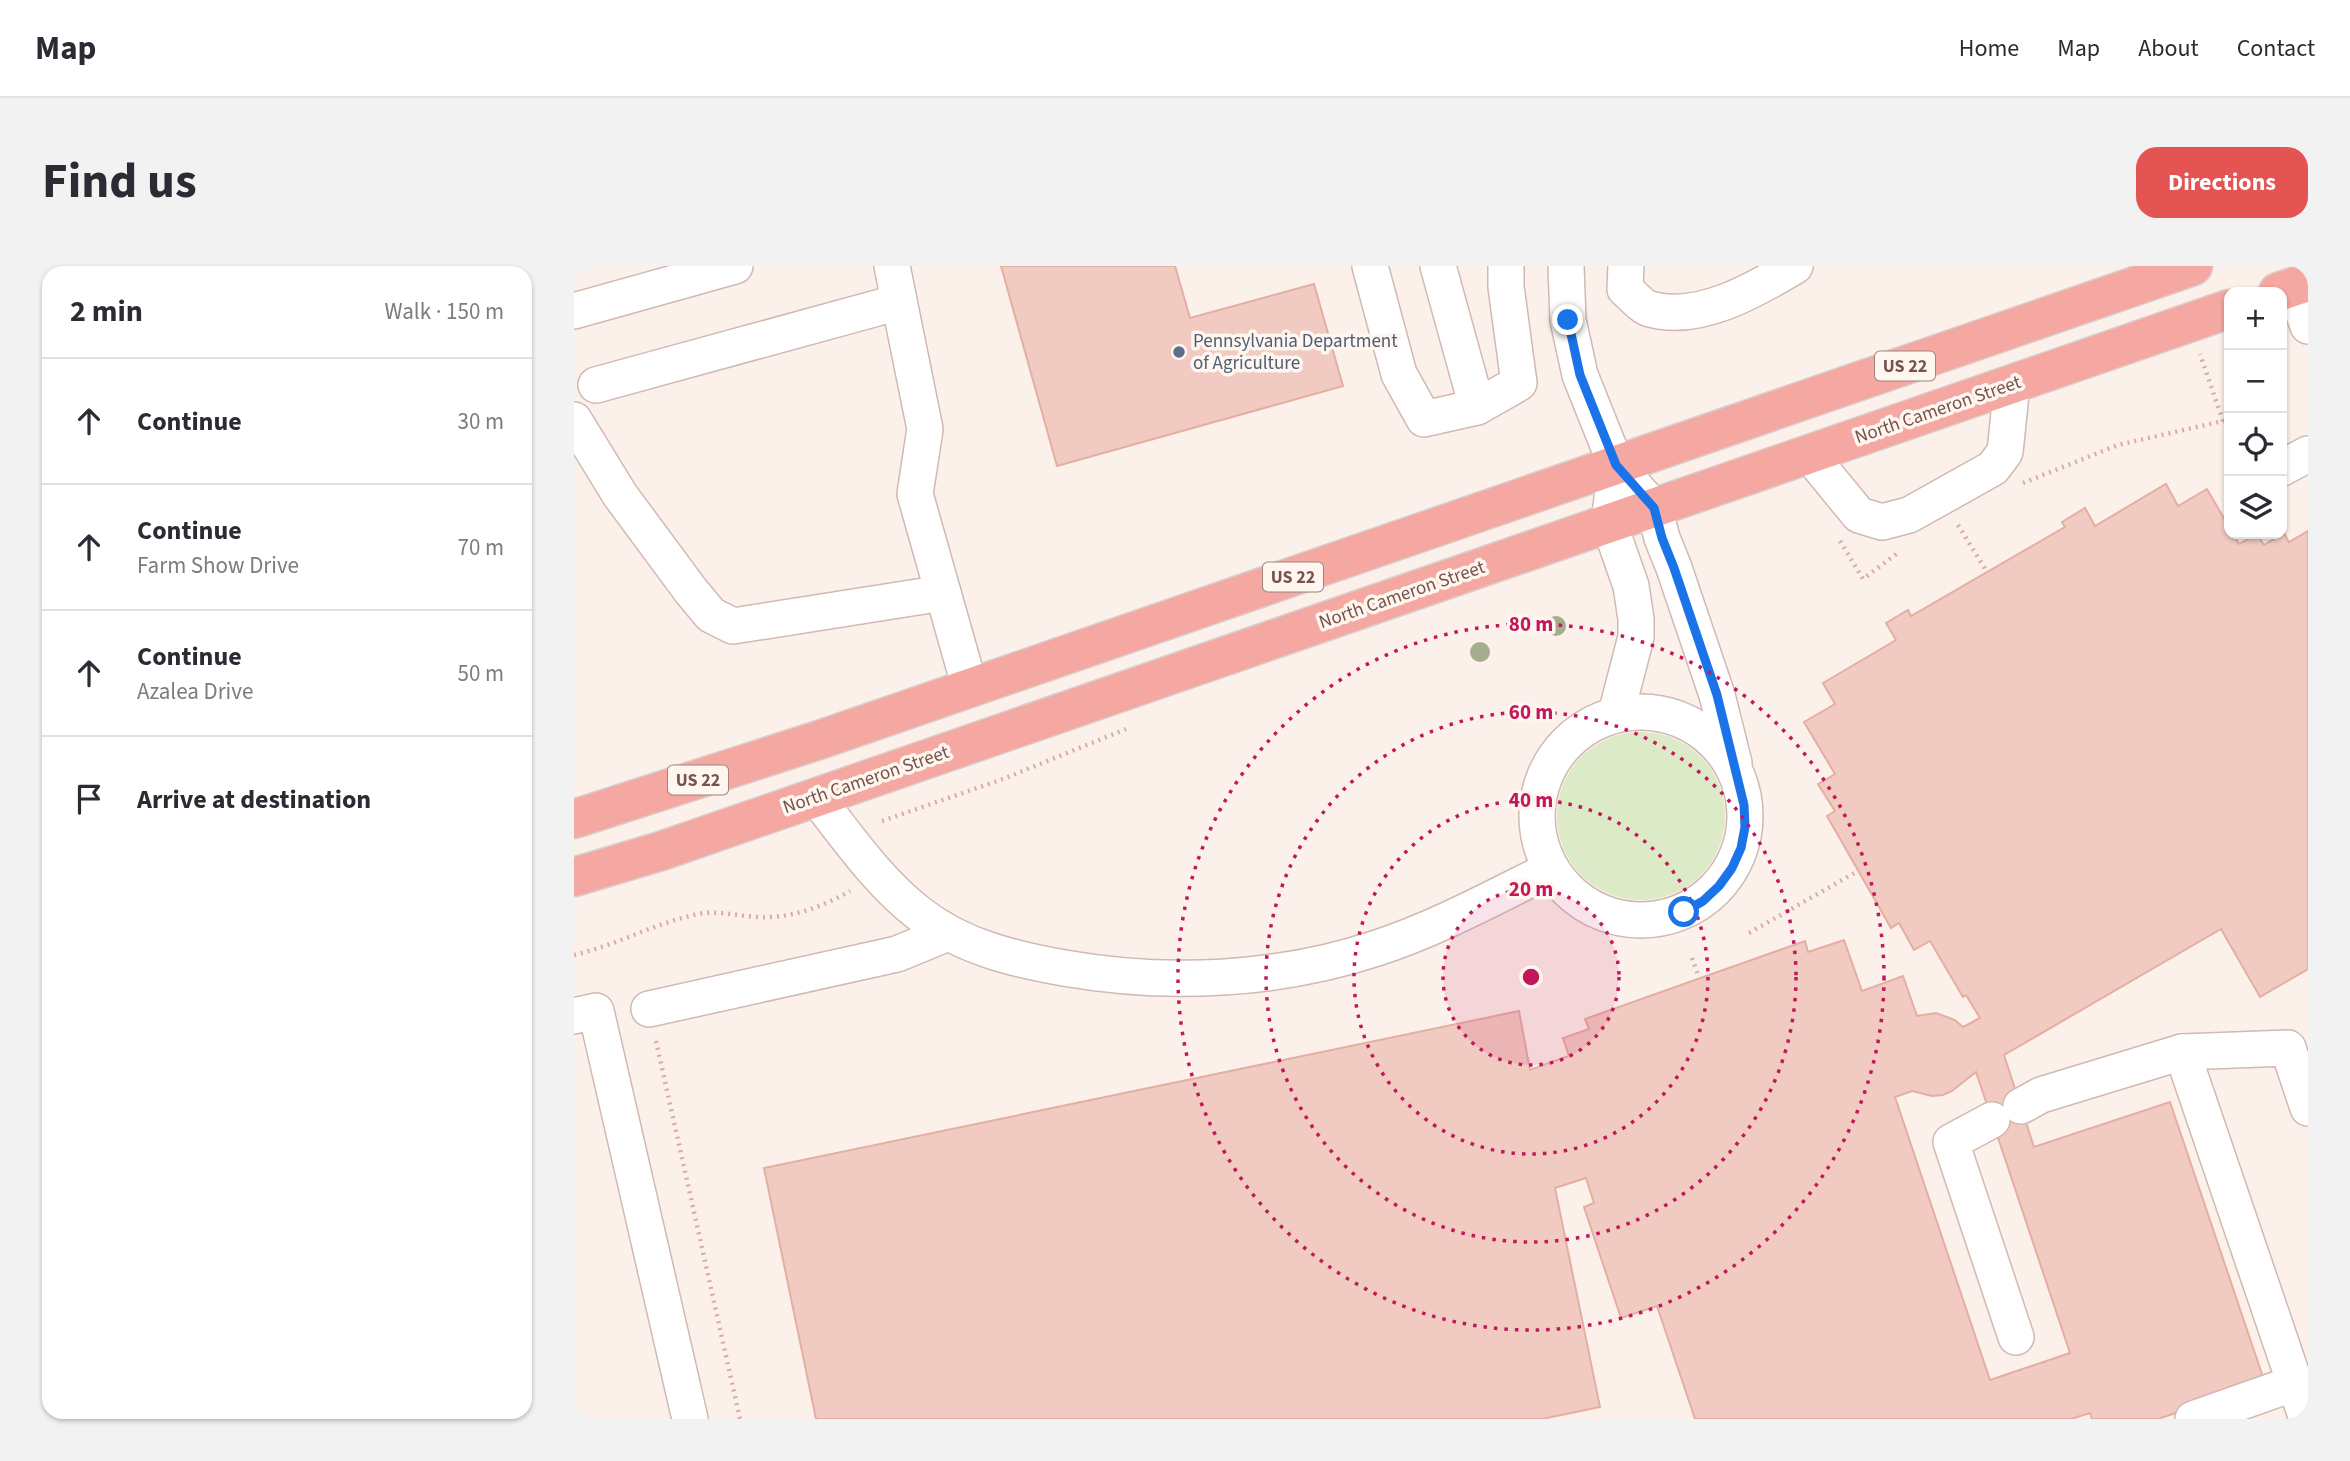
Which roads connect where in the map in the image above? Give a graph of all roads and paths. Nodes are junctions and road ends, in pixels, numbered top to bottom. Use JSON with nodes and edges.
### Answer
{"nodes":[{"id":1,"x":735,"y":266,"type":"edge"},
{"id":2,"x":892,"y":266,"type":"edge"},
{"id":3,"x":1370,"y":266,"type":"edge"},
{"id":4,"x":1438,"y":266,"type":"edge"},
{"id":5,"x":1506,"y":266,"type":"edge"},
{"id":6,"x":1566,"y":266,"type":"edge"},
{"id":7,"x":1626,"y":266,"type":"edge"},
{"id":8,"x":1795,"y":266,"type":"edge"},
{"id":9,"x":2193,"y":266,"type":"edge"},
{"id":10,"x":2293,"y":287,"type":"edge"},
{"id":11,"x":899,"y":302,"type":"junction"},
{"id":12,"x":574,"y":311,"type":"edge"},
{"id":13,"x":2224,"y":311,"type":"edge"},
{"id":14,"x":2308,"y":326,"type":"edge"},
{"id":15,"x":2197,"y":343,"type":"dead end"},
{"id":16,"x":2012,"y":384,"type":"junction"},
{"id":17,"x":596,"y":385,"type":"dead end"},
{"id":18,"x":1477,"y":407,"type":"junction"},
{"id":19,"x":574,"y":419,"type":"edge"},
{"id":20,"x":2308,"y":453,"type":"edge"},
{"id":21,"x":1809,"y":454,"type":"junction"},
{"id":22,"x":1616,"y":465,"type":"junction"},
{"id":23,"x":2287,"y":465,"type":"edge"},
{"id":24,"x":2019,"y":484,"type":"dead end"},
{"id":25,"x":1654,"y":508,"type":"junction"},
{"id":26,"x":1953,"y":517,"type":"dead end"},
{"id":27,"x":1609,"y":523,"type":"junction"},
{"id":28,"x":1834,"y":533,"type":"dead end"},
{"id":29,"x":1901,"y":551,"type":"dead end"},
{"id":30,"x":1987,"y":572,"type":"dead end"},
{"id":31,"x":943,"y":593,"type":"junction"},
{"id":32,"x":970,"y":688,"type":"junction"},
{"id":33,"x":1616,"y":715,"type":"junction"},
{"id":34,"x":1740,"y":783,"type":"junction"},
{"id":35,"x":816,"y":797,"type":"junction"},
{"id":36,"x":574,"y":819,"type":"edge"},
{"id":37,"x":1551,"y":869,"type":"junction"},
{"id":38,"x":1858,"y":871,"type":"dead end"},
{"id":39,"x":574,"y":877,"type":"edge"},
{"id":40,"x":851,"y":891,"type":"dead end"},
{"id":41,"x":948,"y":933,"type":"junction"},
{"id":42,"x":1749,"y":933,"type":"dead end"},
{"id":43,"x":574,"y":955,"type":"edge"},
{"id":44,"x":1692,"y":957,"type":"dead end"},
{"id":45,"x":1699,"y":978,"type":"dead end"},
{"id":46,"x":649,"y":1009,"type":"joint"},
{"id":47,"x":574,"y":1016,"type":"edge"},
{"id":48,"x":2182,"y":1052,"type":"junction"},
{"id":49,"x":2308,"y":1108,"type":"edge"},
{"id":50,"x":2016,"y":1337,"type":"dead end"},
{"id":51,"x":2295,"y":1383,"type":"junction"},
{"id":52,"x":690,"y":1419,"type":"edge"},
{"id":53,"x":740,"y":1419,"type":"edge"},
{"id":54,"x":2193,"y":1419,"type":"edge"},
{"id":55,"x":2307,"y":1419,"type":"edge"}],
"edges":[{"from":1,"to":12,"type":"street"},
{"from":2,"to":11,"type":"street"},
{"from":3,"to":18,"type":"street"},
{"from":4,"to":18,"type":"street"},
{"from":5,"to":18,"type":"street"},
{"from":6,"to":22,"type":"street"},
{"from":7,"to":8,"type":"street"},
{"from":9,"to":22,"type":"highway","number":"US 22"},
{"from":10,"to":14,"type":"street"},
{"from":11,"to":17,"type":"street"},
{"from":11,"to":31,"type":"street"},
{"from":13,"to":16,"type":"highway","name":"North Cameron Street","number":"US 22"},
{"from":15,"to":24,"type":"path"},
{"from":16,"to":21,"type":"highway","name":"North Cameron Street","number":"US 22"},
{"from":16,"to":21,"type":"street"},
{"from":19,"to":31,"type":"street"},
{"from":20,"to":23,"type":"street"},
{"from":21,"to":25,"type":"highway","name":"North Cameron Street","number":"US 22"},
{"from":22,"to":25,"type":"street"},
{"from":22,"to":27,"type":"street"},
{"from":22,"to":32,"type":"highway","number":"US 22"},
{"from":25,"to":27,"type":"highway","name":"North Cameron Street","number":"US 22"},
{"from":25,"to":34,"type":"street"},
{"from":26,"to":30,"type":"path"},
{"from":27,"to":33,"type":"street"},
{"from":27,"to":35,"type":"highway","name":"North Cameron Street","number":"US 22"},
{"from":28,"to":29,"type":"path"},
{"from":31,"to":32,"type":"street"},
{"from":32,"to":36,"type":"highway","number":"US 22"},
{"from":33,"to":34,"type":"street"},
{"from":33,"to":37,"type":"street"},
{"from":34,"to":37,"type":"street"},
{"from":35,"to":39,"type":"highway","name":"North Cameron Street","number":"US 22"},
{"from":35,"to":41,"type":"street"},
{"from":37,"to":41,"type":"street"},
{"from":38,"to":42,"type":"path"},
{"from":40,"to":43,"type":"path"},
{"from":41,"to":46,"type":"street"},
{"from":44,"to":45,"type":"path"},
{"from":46,"to":53,"type":"path"},
{"from":47,"to":52,"type":"street"},
{"from":48,"to":49,"type":"street"},
{"from":48,"to":50,"type":"street"},
{"from":48,"to":51,"type":"street"},
{"from":51,"to":54,"type":"street"},
{"from":51,"to":55,"type":"street"}]}
